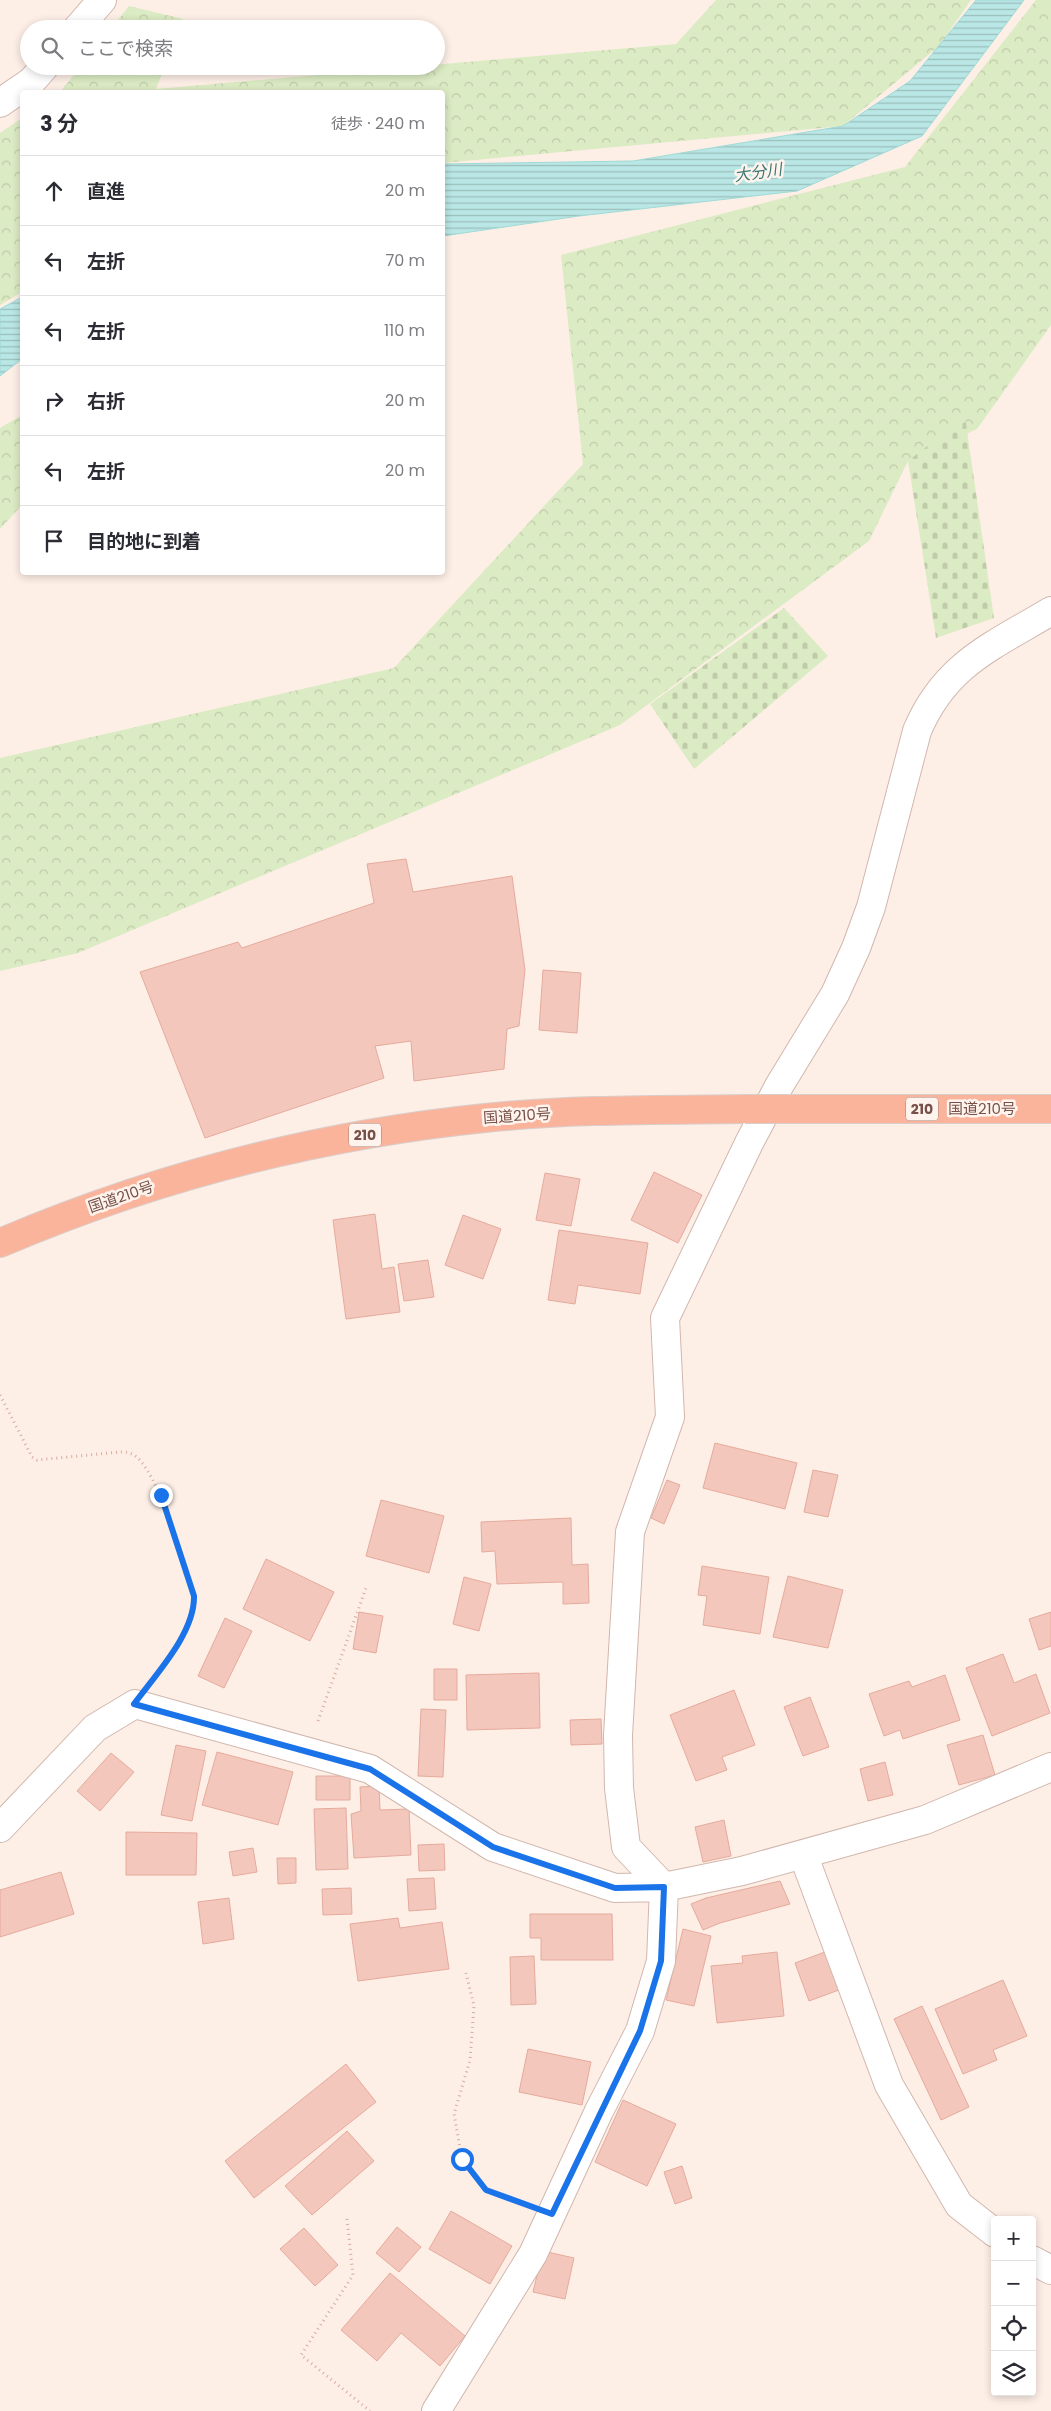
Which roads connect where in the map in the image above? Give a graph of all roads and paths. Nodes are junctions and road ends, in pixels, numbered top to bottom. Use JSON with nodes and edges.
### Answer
{"nodes":[{"id":1,"x":102,"y":0,"type":"edge"},
{"id":2,"x":85,"y":20,"type":"edge"},
{"id":3,"x":37,"y":75,"type":"edge"},
{"id":4,"x":0,"y":103,"type":"edge"},
{"id":5,"x":1051,"y":611,"type":"edge"},
{"id":6,"x":1051,"y":1109,"type":"edge"},
{"id":7,"x":0,"y":1243,"type":"edge"},
{"id":8,"x":0,"y":1395,"type":"edge"},
{"id":9,"x":366,"y":1588,"type":"dead end"},
{"id":10,"x":134,"y":1704,"type":"junction"},
{"id":11,"x":307,"y":1752,"type":"junction"},
{"id":12,"x":1051,"y":1767,"type":"edge"},
{"id":13,"x":0,"y":1828,"type":"edge"},
{"id":14,"x":803,"y":1854,"type":"junction"},
{"id":15,"x":664,"y":1887,"type":"junction"},
{"id":16,"x":466,"y":1973,"type":"dead end"},
{"id":17,"x":552,"y":2214,"type":"junction"},
{"id":18,"x":347,"y":2219,"type":"dead end"},
{"id":19,"x":991,"y":2231,"type":"edge"},
{"id":20,"x":1034,"y":2261,"type":"edge"},
{"id":21,"x":1051,"y":2270,"type":"edge"},
{"id":22,"x":370,"y":2411,"type":"edge"},
{"id":23,"x":436,"y":2411,"type":"edge"}],
"edges":[{"from":1,"to":2,"type":"street"},
{"from":3,"to":4,"type":"street"},
{"from":5,"to":15,"type":"street"},
{"from":6,"to":7,"type":"highway","name":"国道210号","number":"210","bridge":true},
{"from":8,"to":10,"type":"path"},
{"from":9,"to":11,"type":"path"},
{"from":10,"to":11,"type":"street"},
{"from":10,"to":13,"type":"street"},
{"from":11,"to":15,"type":"street"},
{"from":12,"to":14,"type":"street"},
{"from":14,"to":15,"type":"street"},
{"from":14,"to":19,"type":"street"},
{"from":15,"to":17,"type":"street"},
{"from":16,"to":17,"type":"path"},
{"from":17,"to":23,"type":"street"},
{"from":18,"to":22,"type":"path"},
{"from":20,"to":21,"type":"street"}]}
